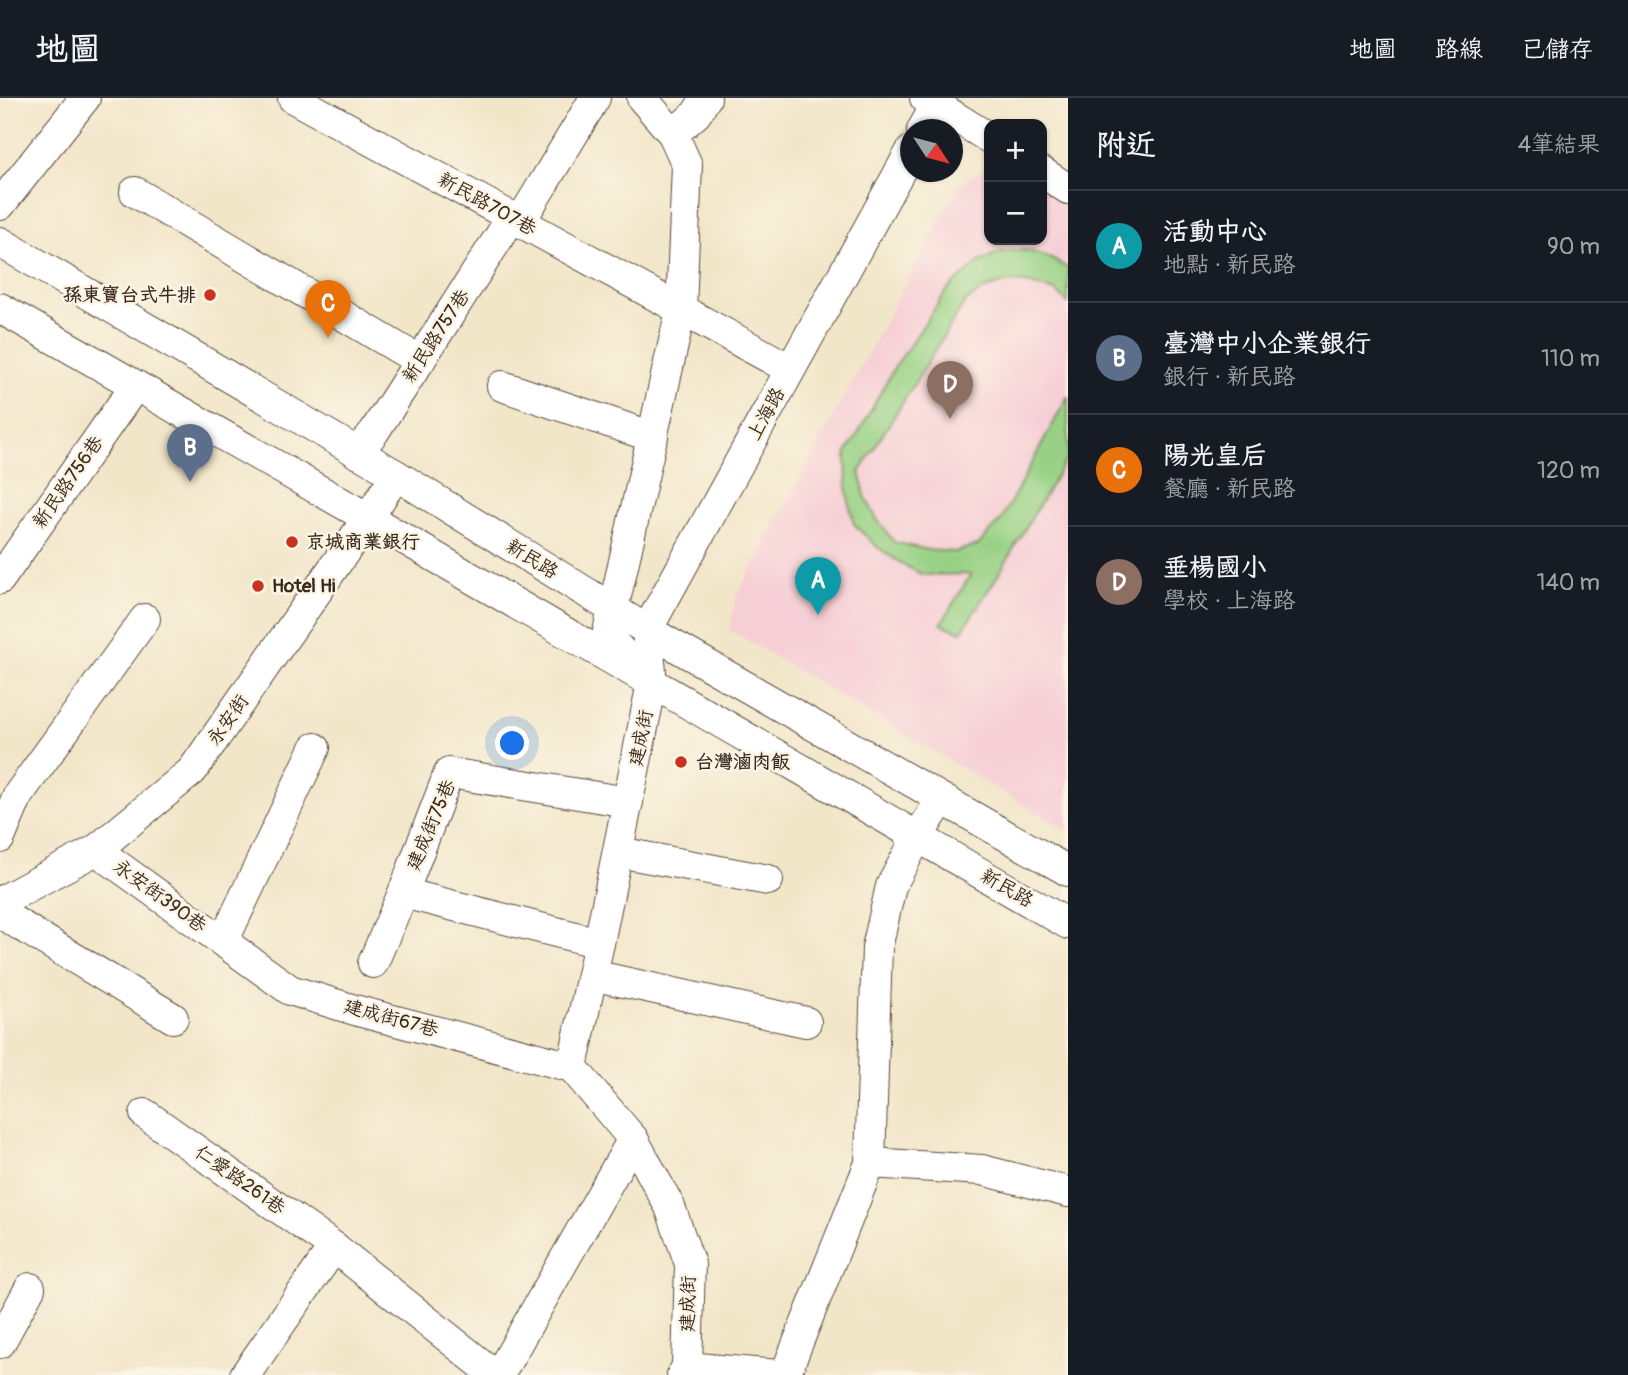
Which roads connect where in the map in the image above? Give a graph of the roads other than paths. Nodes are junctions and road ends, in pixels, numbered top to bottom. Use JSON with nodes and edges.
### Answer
{"nodes":[{"id":1,"x":85,"y":98,"type":"edge"},
{"id":2,"x":293,"y":98,"type":"edge"},
{"id":3,"x":595,"y":98,"type":"edge"},
{"id":4,"x":642,"y":98,"type":"edge"},
{"id":5,"x":706,"y":98,"type":"edge"},
{"id":6,"x":931,"y":108,"type":"edge"},
{"id":7,"x":673,"y":134,"type":"junction"},
{"id":8,"x":984,"y":135,"type":"edge"},
{"id":9,"x":900,"y":171,"type":"edge"},
{"id":10,"x":1047,"y":175,"type":"edge"},
{"id":11,"x":1068,"y":189,"type":"edge"},
{"id":12,"x":135,"y":192,"type":"dead end"},
{"id":13,"x":0,"y":205,"type":"edge"},
{"id":14,"x":516,"y":220,"type":"junction"},
{"id":15,"x":0,"y":242,"type":"edge"},
{"id":16,"x":0,"y":308,"type":"edge"},
{"id":17,"x":681,"y":310,"type":"junction"},
{"id":18,"x":420,"y":361,"type":"junction"},
{"id":19,"x":790,"y":369,"type":"junction"},
{"id":20,"x":135,"y":386,"type":"junction"},
{"id":21,"x":502,"y":386,"type":"dead end"},
{"id":22,"x":653,"y":437,"type":"junction"},
{"id":23,"x":357,"y":453,"type":"junction"},
{"id":24,"x":396,"y":475,"type":"junction"},
{"id":25,"x":368,"y":518,"type":"junction"},
{"id":26,"x":0,"y":579,"type":"edge"},
{"id":27,"x":614,"y":610,"type":"junction"},
{"id":28,"x":145,"y":619,"type":"dead end"},
{"id":29,"x":647,"y":630,"type":"junction"},
{"id":30,"x":652,"y":683,"type":"junction"},
{"id":31,"x":315,"y":748,"type":"dead end"},
{"id":32,"x":942,"y":799,"type":"junction"},
{"id":33,"x":628,"y":802,"type":"junction"},
{"id":34,"x":918,"y":836,"type":"junction"},
{"id":35,"x":0,"y":838,"type":"edge"},
{"id":36,"x":96,"y":850,"type":"junction"},
{"id":37,"x":618,"y":852,"type":"junction"},
{"id":38,"x":1068,"y":871,"type":"edge"},
{"id":39,"x":768,"y":880,"type":"dead end"},
{"id":40,"x":403,"y":893,"type":"junction"},
{"id":41,"x":0,"y":902,"type":"edge"},
{"id":42,"x":0,"y":912,"type":"edge"},
{"id":43,"x":1068,"y":924,"type":"edge"},
{"id":44,"x":223,"y":942,"type":"junction"},
{"id":45,"x":599,"y":943,"type":"junction"},
{"id":46,"x":373,"y":963,"type":"dead end"},
{"id":47,"x":592,"y":975,"type":"junction"},
{"id":48,"x":173,"y":1018,"type":"dead end"},
{"id":49,"x":806,"y":1022,"type":"dead end"},
{"id":50,"x":572,"y":1067,"type":"junction"},
{"id":51,"x":145,"y":1114,"type":"dead end"},
{"id":52,"x":633,"y":1139,"type":"junction"},
{"id":53,"x":870,"y":1163,"type":"junction"},
{"id":54,"x":1068,"y":1192,"type":"edge"},
{"id":55,"x":334,"y":1247,"type":"junction"},
{"id":56,"x":30,"y":1288,"type":"dead end"},
{"id":57,"x":0,"y":1343,"type":"edge"},
{"id":58,"x":685,"y":1371,"type":"edge"},
{"id":59,"x":245,"y":1375,"type":"edge"},
{"id":60,"x":497,"y":1375,"type":"edge"},
{"id":61,"x":778,"y":1375,"type":"edge"},
{"id":62,"x":785,"y":1375,"type":"edge"}],
"edges":[{"from":1,"to":13,"type":"street"},
{"from":2,"to":14,"type":"street","name":"新民路707巷"},
{"from":3,"to":14,"type":"street","name":"新民路757巷"},
{"from":4,"to":7,"type":"street","name":"建成街"},
{"from":5,"to":7,"type":"street"},
{"from":6,"to":8,"type":"street"},
{"from":7,"to":17,"type":"street","name":"建成街"},
{"from":9,"to":19,"type":"street","name":"上海路"},
{"from":10,"to":11,"type":"street"},
{"from":12,"to":18,"type":"street"},
{"from":14,"to":17,"type":"street","name":"新民路707巷"},
{"from":14,"to":18,"type":"street","name":"新民路757巷"},
{"from":15,"to":23,"type":"street","name":"新民路"},
{"from":16,"to":20,"type":"street","name":"新民路"},
{"from":17,"to":19,"type":"street","name":"新民路707巷"},
{"from":17,"to":22,"type":"street","name":"建成街"},
{"from":18,"to":23,"type":"street","name":"新民路757巷"},
{"from":19,"to":29,"type":"street","name":"上海路"},
{"from":20,"to":25,"type":"street","name":"新民路"},
{"from":20,"to":26,"type":"street","name":"新民路756巷"},
{"from":21,"to":22,"type":"street"},
{"from":22,"to":27,"type":"street","name":"建成街"},
{"from":23,"to":24,"type":"street","name":"新民路"},
{"from":24,"to":25,"type":"street","name":"永安街"},
{"from":24,"to":27,"type":"street","name":"新民路"},
{"from":25,"to":30,"type":"street","name":"新民路"},
{"from":25,"to":36,"type":"street","name":"永安街"},
{"from":27,"to":29,"type":"street","name":"新民路"},
{"from":27,"to":30,"type":"street","name":"建成街"},
{"from":28,"to":35,"type":"street"},
{"from":29,"to":30,"type":"street"},
{"from":29,"to":32,"type":"street","name":"新民路"},
{"from":30,"to":33,"type":"street","name":"建成街"},
{"from":30,"to":34,"type":"street","name":"新民路"},
{"from":31,"to":44,"type":"street"},
{"from":32,"to":34,"type":"street"},
{"from":32,"to":38,"type":"street","name":"新民路"},
{"from":33,"to":37,"type":"street","name":"建成街"},
{"from":33,"to":40,"type":"street","name":"建成街75巷"},
{"from":34,"to":43,"type":"street","name":"新民路"},
{"from":34,"to":53,"type":"street"},
{"from":36,"to":41,"type":"street","name":"永安街"},
{"from":36,"to":44,"type":"street","name":"永安街390巷"},
{"from":37,"to":39,"type":"street"},
{"from":37,"to":45,"type":"street","name":"建成街"},
{"from":40,"to":45,"type":"street"},
{"from":40,"to":46,"type":"street","name":"建成街75巷"},
{"from":42,"to":48,"type":"street"},
{"from":44,"to":50,"type":"street","name":"建成街67巷"},
{"from":45,"to":47,"type":"street","name":"建成街"},
{"from":47,"to":49,"type":"street"},
{"from":47,"to":50,"type":"street","name":"建成街"},
{"from":50,"to":52,"type":"street","name":"建成街"},
{"from":51,"to":55,"type":"street","name":"仁愛路261巷"},
{"from":52,"to":58,"type":"street","name":"建成街"},
{"from":52,"to":60,"type":"street"},
{"from":53,"to":54,"type":"street"},
{"from":53,"to":62,"type":"street"},
{"from":55,"to":59,"type":"street"},
{"from":55,"to":60,"type":"street","name":"仁愛路261巷"},
{"from":56,"to":57,"type":"street"},
{"from":58,"to":61,"type":"street"}]}
